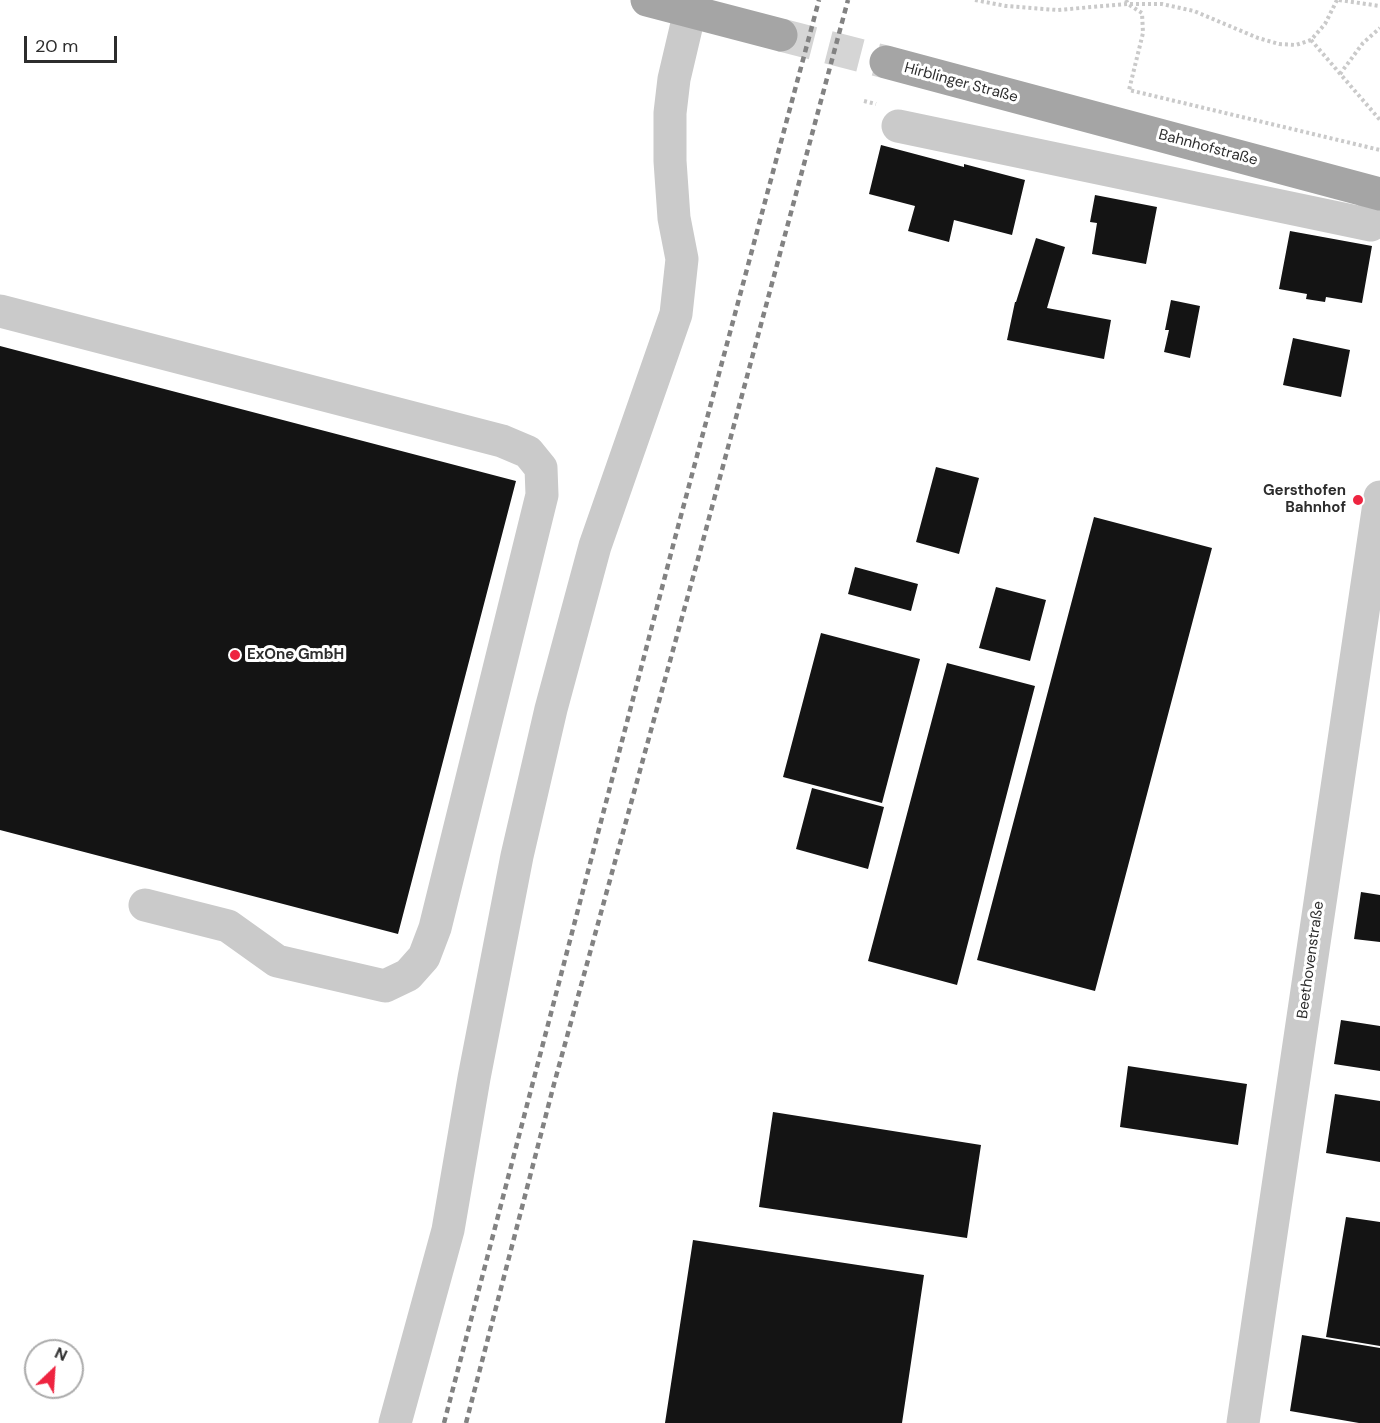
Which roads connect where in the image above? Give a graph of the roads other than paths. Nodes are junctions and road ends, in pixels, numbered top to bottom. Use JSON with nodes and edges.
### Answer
{"nodes":[{"id":1,"x":647,"y":0,"type":"edge"},
{"id":2,"x":690,"y":11,"type":"junction"},
{"id":3,"x":781,"y":35,"type":"tunnel mouth"},
{"id":4,"x":886,"y":62,"type":"tunnel mouth"},
{"id":5,"x":1036,"y":103,"type":"joint"},
{"id":6,"x":898,"y":126,"type":"dead end"},
{"id":7,"x":1378,"y":194,"type":"edge"},
{"id":8,"x":0,"y":310,"type":"edge"},
{"id":9,"x":1380,"y":497,"type":"edge"},
{"id":10,"x":145,"y":906,"type":"dead end"},
{"id":11,"x":395,"y":1423,"type":"edge"},
{"id":12,"x":1242,"y":1423,"type":"edge"}],
"edges":[{"from":1,"to":2,"type":"main road"},
{"from":2,"to":3,"type":"main road"},
{"from":2,"to":11,"type":"street"},
{"from":4,"to":5,"type":"main road","name":"Hirblinger Straße"},
{"from":5,"to":7,"type":"main road","name":"Bahnhofstraße"},
{"from":6,"to":7,"type":"street"},
{"from":8,"to":10,"type":"street"},
{"from":9,"to":12,"type":"street","name":"Beethovenstraße"}]}
